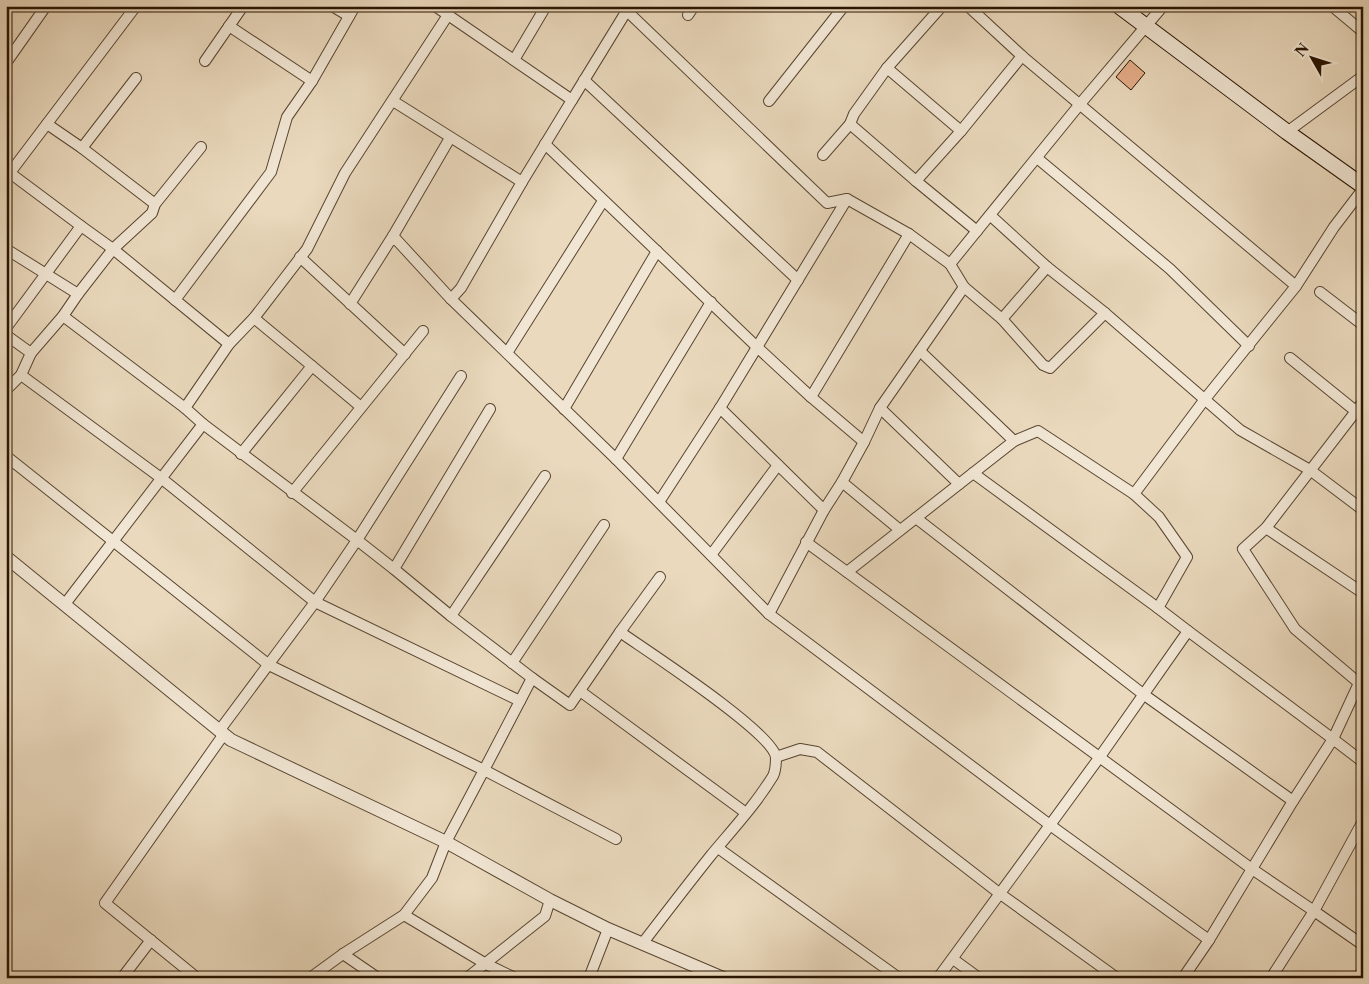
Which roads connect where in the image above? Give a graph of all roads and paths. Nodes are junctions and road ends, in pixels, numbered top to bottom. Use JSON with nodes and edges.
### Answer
{"nodes":[{"id":1,"x":46,"y":6,"type":"edge"},
{"id":2,"x":136,"y":6,"type":"edge"},
{"id":3,"x":243,"y":6,"type":"edge"},
{"id":4,"x":332,"y":6,"type":"edge"},
{"id":5,"x":355,"y":6,"type":"edge"},
{"id":6,"x":435,"y":6,"type":"edge"},
{"id":7,"x":546,"y":6,"type":"edge"},
{"id":8,"x":844,"y":6,"type":"edge"},
{"id":9,"x":942,"y":6,"type":"edge"},
{"id":10,"x":968,"y":6,"type":"edge"},
{"id":11,"x":1119,"y":6,"type":"edge"},
{"id":12,"x":1163,"y":6,"type":"edge"},
{"id":13,"x":1332,"y":6,"type":"edge"},
{"id":14,"x":628,"y":9,"type":"edge"},
{"id":15,"x":448,"y":15,"type":"junction"},
{"id":16,"x":349,"y":16,"type":"junction"},
{"id":17,"x":229,"y":26,"type":"junction"},
{"id":18,"x":1145,"y":26,"type":"junction"},
{"id":19,"x":1363,"y":32,"type":"edge"},
{"id":20,"x":1022,"y":56,"type":"junction"},
{"id":21,"x":514,"y":60,"type":"junction"},
{"id":22,"x":205,"y":61,"type":"dead end"},
{"id":23,"x":6,"y":63,"type":"edge"},
{"id":24,"x":887,"y":68,"type":"junction"},
{"id":25,"x":1363,"y":76,"type":"edge"},
{"id":26,"x":136,"y":78,"type":"dead end"},
{"id":27,"x":584,"y":80,"type":"junction"},
{"id":28,"x":312,"y":81,"type":"junction"},
{"id":29,"x":572,"y":100,"type":"junction"},
{"id":30,"x":393,"y":101,"type":"junction"},
{"id":31,"x":769,"y":101,"type":"dead end"},
{"id":32,"x":1080,"y":104,"type":"junction"},
{"id":33,"x":47,"y":124,"type":"junction"},
{"id":34,"x":850,"y":124,"type":"junction"},
{"id":35,"x":961,"y":131,"type":"junction"},
{"id":36,"x":1287,"y":132,"type":"junction"},
{"id":37,"x":450,"y":138,"type":"junction"},
{"id":38,"x":545,"y":144,"type":"junction"},
{"id":39,"x":201,"y":147,"type":"dead end"},
{"id":40,"x":82,"y":148,"type":"junction"},
{"id":41,"x":823,"y":155,"type":"dead end"},
{"id":42,"x":1037,"y":158,"type":"junction"},
{"id":43,"x":8,"y":176,"type":"edge"},
{"id":44,"x":916,"y":181,"type":"junction"},
{"id":45,"x":522,"y":182,"type":"junction"},
{"id":46,"x":1363,"y":188,"type":"edge"},
{"id":47,"x":847,"y":199,"type":"junction"},
{"id":48,"x":602,"y":200,"type":"junction"},
{"id":49,"x":155,"y":204,"type":"junction"},
{"id":50,"x":991,"y":216,"type":"junction"},
{"id":51,"x":81,"y":226,"type":"junction"},
{"id":52,"x":977,"y":231,"type":"junction"},
{"id":53,"x":909,"y":234,"type":"junction"},
{"id":54,"x":393,"y":236,"type":"junction"},
{"id":55,"x":6,"y":249,"type":"edge"},
{"id":56,"x":113,"y":249,"type":"junction"},
{"id":57,"x":657,"y":251,"type":"junction"},
{"id":58,"x":300,"y":257,"type":"junction"},
{"id":59,"x":950,"y":264,"type":"junction"},
{"id":60,"x":1047,"y":267,"type":"junction"},
{"id":61,"x":46,"y":275,"type":"junction"},
{"id":62,"x":798,"y":280,"type":"junction"},
{"id":63,"x":1296,"y":286,"type":"junction"},
{"id":64,"x":964,"y":287,"type":"junction"},
{"id":65,"x":1320,"y":292,"type":"dead end"},
{"id":66,"x":78,"y":294,"type":"junction"},
{"id":67,"x":451,"y":299,"type":"junction"},
{"id":68,"x":175,"y":300,"type":"junction"},
{"id":69,"x":711,"y":302,"type":"junction"},
{"id":70,"x":350,"y":304,"type":"junction"},
{"id":71,"x":1105,"y":313,"type":"junction"},
{"id":72,"x":63,"y":316,"type":"junction"},
{"id":73,"x":254,"y":318,"type":"junction"},
{"id":74,"x":1002,"y":319,"type":"junction"},
{"id":75,"x":1363,"y":326,"type":"edge"},
{"id":76,"x":6,"y":328,"type":"edge"},
{"id":77,"x":423,"y":331,"type":"dead end"},
{"id":78,"x":6,"y":335,"type":"edge"},
{"id":79,"x":229,"y":344,"type":"junction"},
{"id":80,"x":1249,"y":346,"type":"junction"},
{"id":81,"x":757,"y":347,"type":"junction"},
{"id":82,"x":920,"y":350,"type":"junction"},
{"id":83,"x":31,"y":353,"type":"junction"},
{"id":84,"x":507,"y":353,"type":"junction"},
{"id":85,"x":405,"y":354,"type":"junction"},
{"id":86,"x":1290,"y":358,"type":"dead end"},
{"id":87,"x":312,"y":366,"type":"junction"},
{"id":88,"x":21,"y":375,"type":"junction"},
{"id":89,"x":461,"y":376,"type":"dead end"},
{"id":90,"x":6,"y":390,"type":"edge"},
{"id":91,"x":811,"y":397,"type":"junction"},
{"id":92,"x":1205,"y":399,"type":"junction"},
{"id":93,"x":1363,"y":402,"type":"edge"},
{"id":94,"x":361,"y":407,"type":"junction"},
{"id":95,"x":186,"y":408,"type":"junction"},
{"id":96,"x":720,"y":408,"type":"junction"},
{"id":97,"x":880,"y":408,"type":"junction"},
{"id":98,"x":564,"y":409,"type":"junction"},
{"id":99,"x":490,"y":410,"type":"dead end"},
{"id":100,"x":1359,"y":415,"type":"edge"},
{"id":101,"x":203,"y":424,"type":"junction"},
{"id":102,"x":1014,"y":441,"type":"junction"},
{"id":103,"x":864,"y":442,"type":"junction"},
{"id":104,"x":241,"y":454,"type":"junction"},
{"id":105,"x":6,"y":456,"type":"edge"},
{"id":106,"x":616,"y":459,"type":"junction"},
{"id":107,"x":778,"y":465,"type":"junction"},
{"id":108,"x":1310,"y":470,"type":"junction"},
{"id":109,"x":973,"y":474,"type":"junction"},
{"id":110,"x":545,"y":476,"type":"dead end"},
{"id":111,"x":162,"y":478,"type":"junction"},
{"id":112,"x":842,"y":482,"type":"junction"},
{"id":113,"x":959,"y":484,"type":"junction"},
{"id":114,"x":292,"y":493,"type":"junction"},
{"id":115,"x":1134,"y":494,"type":"junction"},
{"id":116,"x":659,"y":502,"type":"junction"},
{"id":117,"x":824,"y":510,"type":"junction"},
{"id":118,"x":1363,"y":510,"type":"edge"},
{"id":119,"x":916,"y":518,"type":"junction"},
{"id":120,"x":604,"y":525,"type":"dead end"},
{"id":121,"x":1266,"y":528,"type":"junction"},
{"id":122,"x":900,"y":530,"type":"junction"},
{"id":123,"x":114,"y":540,"type":"junction"},
{"id":124,"x":356,"y":540,"type":"junction"},
{"id":125,"x":806,"y":542,"type":"junction"},
{"id":126,"x":711,"y":555,"type":"junction"},
{"id":127,"x":6,"y":557,"type":"edge"},
{"id":128,"x":394,"y":569,"type":"junction"},
{"id":129,"x":847,"y":572,"type":"junction"},
{"id":130,"x":660,"y":577,"type":"dead end"},
{"id":131,"x":1363,"y":593,"type":"edge"},
{"id":132,"x":315,"y":602,"type":"junction"},
{"id":133,"x":65,"y":604,"type":"junction"},
{"id":134,"x":1158,"y":608,"type":"junction"},
{"id":135,"x":769,"y":614,"type":"junction"},
{"id":136,"x":451,"y":616,"type":"junction"},
{"id":137,"x":1188,"y":630,"type":"junction"},
{"id":138,"x":620,"y":632,"type":"junction"},
{"id":139,"x":512,"y":663,"type":"junction"},
{"id":140,"x":269,"y":665,"type":"junction"},
{"id":141,"x":532,"y":678,"type":"junction"},
{"id":142,"x":1361,"y":684,"type":"edge"},
{"id":143,"x":580,"y":691,"type":"junction"},
{"id":144,"x":1143,"y":694,"type":"junction"},
{"id":145,"x":520,"y":701,"type":"junction"},
{"id":146,"x":222,"y":732,"type":"junction"},
{"id":147,"x":1333,"y":739,"type":"junction"},
{"id":148,"x":776,"y":757,"type":"junction"},
{"id":149,"x":1099,"y":758,"type":"junction"},
{"id":150,"x":1363,"y":762,"type":"edge"},
{"id":151,"x":484,"y":770,"type":"junction"},
{"id":152,"x":1293,"y":801,"type":"junction"},
{"id":153,"x":746,"y":813,"type":"junction"},
{"id":154,"x":1363,"y":821,"type":"edge"},
{"id":155,"x":1050,"y":825,"type":"junction"},
{"id":156,"x":616,"y":839,"type":"dead end"},
{"id":157,"x":446,"y":842,"type":"junction"},
{"id":158,"x":718,"y":848,"type":"junction"},
{"id":159,"x":1252,"y":869,"type":"junction"},
{"id":160,"x":999,"y":893,"type":"junction"},
{"id":161,"x":550,"y":900,"type":"junction"},
{"id":162,"x":1314,"y":911,"type":"junction"},
{"id":163,"x":404,"y":915,"type":"junction"},
{"id":164,"x":608,"y":929,"type":"junction"},
{"id":165,"x":151,"y":940,"type":"junction"},
{"id":166,"x":1209,"y":940,"type":"junction"},
{"id":167,"x":642,"y":944,"type":"junction"},
{"id":168,"x":1363,"y":945,"type":"edge"},
{"id":169,"x":342,"y":954,"type":"junction"},
{"id":170,"x":952,"y":959,"type":"junction"},
{"id":171,"x":486,"y":964,"type":"junction"},
{"id":172,"x":1363,"y":970,"type":"edge"},
{"id":173,"x":122,"y":978,"type":"edge"},
{"id":174,"x":197,"y":978,"type":"edge"},
{"id":175,"x":310,"y":978,"type":"edge"},
{"id":176,"x":378,"y":978,"type":"edge"},
{"id":177,"x":467,"y":978,"type":"edge"},
{"id":178,"x":515,"y":978,"type":"edge"},
{"id":179,"x":589,"y":978,"type":"edge"},
{"id":180,"x":723,"y":978,"type":"edge"},
{"id":181,"x":899,"y":978,"type":"edge"},
{"id":182,"x":938,"y":978,"type":"edge"},
{"id":183,"x":979,"y":978,"type":"edge"},
{"id":184,"x":1117,"y":978,"type":"edge"},
{"id":185,"x":1183,"y":978,"type":"edge"},
{"id":186,"x":1271,"y":978,"type":"edge"},
{"id":187,"x":1358,"y":978,"type":"edge"}],
"edges":[{"from":1,"to":23,"type":"street"},
{"from":2,"to":33,"type":"street"},
{"from":3,"to":17,"type":"street"},
{"from":4,"to":16,"type":"street"},
{"from":5,"to":16,"type":"street"},
{"from":6,"to":15,"type":"street"},
{"from":7,"to":21,"type":"street"},
{"from":8,"to":31,"type":"street"},
{"from":9,"to":24,"type":"street"},
{"from":10,"to":20,"type":"street"},
{"from":11,"to":18,"type":"main road"},
{"from":12,"to":18,"type":"street"},
{"from":13,"to":19,"type":"street"},
{"from":14,"to":27,"type":"street"},
{"from":14,"to":47,"type":"street"},
{"from":15,"to":21,"type":"street"},
{"from":15,"to":30,"type":"street"},
{"from":16,"to":28,"type":"street"},
{"from":17,"to":22,"type":"street"},
{"from":17,"to":28,"type":"street"},
{"from":18,"to":32,"type":"street"},
{"from":18,"to":36,"type":"main road"},
{"from":20,"to":32,"type":"street"},
{"from":20,"to":35,"type":"street"},
{"from":21,"to":29,"type":"street"},
{"from":24,"to":34,"type":"street"},
{"from":24,"to":35,"type":"street"},
{"from":25,"to":36,"type":"street"},
{"from":26,"to":40,"type":"street"},
{"from":27,"to":29,"type":"street"},
{"from":27,"to":62,"type":"street"},
{"from":28,"to":68,"type":"street"},
{"from":29,"to":38,"type":"street"},
{"from":30,"to":37,"type":"street"},
{"from":30,"to":58,"type":"street"},
{"from":32,"to":42,"type":"street"},
{"from":32,"to":63,"type":"street"},
{"from":33,"to":40,"type":"street"},
{"from":33,"to":43,"type":"street"},
{"from":34,"to":41,"type":"street"},
{"from":34,"to":44,"type":"street"},
{"from":35,"to":44,"type":"street"},
{"from":36,"to":46,"type":"main road"},
{"from":37,"to":45,"type":"street"},
{"from":37,"to":54,"type":"street"},
{"from":38,"to":45,"type":"street"},
{"from":38,"to":48,"type":"street"},
{"from":39,"to":49,"type":"street"},
{"from":40,"to":49,"type":"street"},
{"from":42,"to":50,"type":"street"},
{"from":42,"to":80,"type":"street"},
{"from":43,"to":51,"type":"street"},
{"from":44,"to":52,"type":"street"},
{"from":45,"to":67,"type":"street"},
{"from":46,"to":63,"type":"street"},
{"from":47,"to":53,"type":"street"},
{"from":47,"to":62,"type":"street"},
{"from":48,"to":57,"type":"street"},
{"from":48,"to":84,"type":"street"},
{"from":49,"to":56,"type":"street"},
{"from":50,"to":52,"type":"street"},
{"from":50,"to":60,"type":"street"},
{"from":51,"to":56,"type":"street"},
{"from":51,"to":61,"type":"street"},
{"from":52,"to":59,"type":"street"},
{"from":53,"to":59,"type":"street"},
{"from":53,"to":91,"type":"street"},
{"from":54,"to":67,"type":"street"},
{"from":54,"to":70,"type":"street"},
{"from":55,"to":61,"type":"street"},
{"from":56,"to":66,"type":"street"},
{"from":56,"to":68,"type":"street"},
{"from":57,"to":69,"type":"street"},
{"from":57,"to":98,"type":"street"},
{"from":58,"to":70,"type":"street"},
{"from":58,"to":73,"type":"street"},
{"from":59,"to":64,"type":"street"},
{"from":60,"to":71,"type":"street"},
{"from":60,"to":74,"type":"street"},
{"from":61,"to":66,"type":"street"},
{"from":61,"to":76,"type":"street"},
{"from":62,"to":81,"type":"street"},
{"from":63,"to":80,"type":"street"},
{"from":64,"to":74,"type":"street"},
{"from":64,"to":82,"type":"street"},
{"from":65,"to":75,"type":"street"},
{"from":66,"to":72,"type":"street"},
{"from":67,"to":84,"type":"street"},
{"from":68,"to":79,"type":"street"},
{"from":69,"to":81,"type":"street"},
{"from":69,"to":106,"type":"street"},
{"from":70,"to":85,"type":"street"},
{"from":71,"to":74,"type":"street"},
{"from":71,"to":92,"type":"street"},
{"from":72,"to":83,"type":"street"},
{"from":72,"to":95,"type":"street"},
{"from":73,"to":79,"type":"street"},
{"from":73,"to":87,"type":"street"},
{"from":77,"to":85,"type":"street"},
{"from":78,"to":83,"type":"street"},
{"from":79,"to":95,"type":"street"},
{"from":80,"to":92,"type":"street"},
{"from":81,"to":91,"type":"street"},
{"from":81,"to":96,"type":"street"},
{"from":82,"to":97,"type":"street"},
{"from":82,"to":102,"type":"street"},
{"from":83,"to":88,"type":"street"},
{"from":84,"to":98,"type":"street"},
{"from":85,"to":94,"type":"street"},
{"from":86,"to":100,"type":"street"},
{"from":87,"to":94,"type":"street"},
{"from":87,"to":104,"type":"street"},
{"from":88,"to":90,"type":"street"},
{"from":88,"to":111,"type":"street"},
{"from":89,"to":124,"type":"street"},
{"from":91,"to":103,"type":"street"},
{"from":92,"to":108,"type":"street"},
{"from":92,"to":115,"type":"street"},
{"from":93,"to":100,"type":"street"},
{"from":94,"to":114,"type":"street"},
{"from":95,"to":101,"type":"street"},
{"from":96,"to":107,"type":"street"},
{"from":96,"to":116,"type":"street"},
{"from":97,"to":103,"type":"street"},
{"from":97,"to":113,"type":"street"},
{"from":98,"to":106,"type":"street"},
{"from":99,"to":128,"type":"street"},
{"from":100,"to":108,"type":"street"},
{"from":101,"to":104,"type":"street"},
{"from":101,"to":111,"type":"street"},
{"from":102,"to":109,"type":"street"},
{"from":102,"to":115,"type":"street"},
{"from":103,"to":112,"type":"street"},
{"from":104,"to":114,"type":"street"},
{"from":105,"to":123,"type":"street"},
{"from":106,"to":116,"type":"street"},
{"from":107,"to":117,"type":"street"},
{"from":107,"to":126,"type":"street"},
{"from":108,"to":118,"type":"street"},
{"from":108,"to":121,"type":"street"},
{"from":109,"to":113,"type":"street"},
{"from":109,"to":134,"type":"street"},
{"from":110,"to":136,"type":"street"},
{"from":111,"to":123,"type":"street"},
{"from":111,"to":132,"type":"street"},
{"from":112,"to":117,"type":"street"},
{"from":112,"to":122,"type":"street"},
{"from":113,"to":119,"type":"street"},
{"from":114,"to":124,"type":"street"},
{"from":115,"to":134,"type":"street"},
{"from":116,"to":126,"type":"street"},
{"from":117,"to":125,"type":"street"},
{"from":119,"to":122,"type":"street"},
{"from":119,"to":144,"type":"street"},
{"from":120,"to":139,"type":"street"},
{"from":121,"to":131,"type":"street"},
{"from":121,"to":142,"type":"street"},
{"from":122,"to":129,"type":"street"},
{"from":123,"to":133,"type":"street"},
{"from":123,"to":140,"type":"street"},
{"from":124,"to":128,"type":"street"},
{"from":124,"to":132,"type":"street"},
{"from":125,"to":129,"type":"street"},
{"from":125,"to":135,"type":"street"},
{"from":126,"to":135,"type":"street"},
{"from":127,"to":133,"type":"street"},
{"from":128,"to":136,"type":"street"},
{"from":129,"to":149,"type":"street"},
{"from":130,"to":138,"type":"street"},
{"from":132,"to":140,"type":"street"},
{"from":132,"to":145,"type":"street"},
{"from":133,"to":146,"type":"street"},
{"from":134,"to":137,"type":"street"},
{"from":135,"to":155,"type":"street"},
{"from":136,"to":139,"type":"street"},
{"from":137,"to":144,"type":"street"},
{"from":137,"to":147,"type":"street"},
{"from":138,"to":143,"type":"street"},
{"from":138,"to":148,"type":"street"},
{"from":139,"to":141,"type":"street"},
{"from":140,"to":146,"type":"street"},
{"from":140,"to":151,"type":"street"},
{"from":141,"to":143,"type":"street"},
{"from":141,"to":145,"type":"street"},
{"from":142,"to":147,"type":"street"},
{"from":143,"to":153,"type":"street"},
{"from":144,"to":149,"type":"street"},
{"from":144,"to":152,"type":"street"},
{"from":145,"to":151,"type":"street"},
{"from":146,"to":157,"type":"street"},
{"from":146,"to":165,"type":"street"},
{"from":147,"to":150,"type":"street"},
{"from":147,"to":152,"type":"street"},
{"from":148,"to":153,"type":"street"},
{"from":148,"to":160,"type":"street"},
{"from":149,"to":155,"type":"street"},
{"from":149,"to":159,"type":"street"},
{"from":151,"to":156,"type":"street"},
{"from":151,"to":157,"type":"street"},
{"from":152,"to":159,"type":"street"},
{"from":153,"to":158,"type":"street"},
{"from":154,"to":162,"type":"street"},
{"from":155,"to":160,"type":"street"},
{"from":155,"to":166,"type":"street"},
{"from":157,"to":161,"type":"street"},
{"from":157,"to":163,"type":"street"},
{"from":158,"to":167,"type":"street"},
{"from":158,"to":181,"type":"street"},
{"from":159,"to":162,"type":"street"},
{"from":159,"to":166,"type":"street"},
{"from":160,"to":170,"type":"street"},
{"from":160,"to":184,"type":"street"},
{"from":161,"to":164,"type":"street"},
{"from":161,"to":171,"type":"street"},
{"from":162,"to":168,"type":"street"},
{"from":162,"to":186,"type":"street"},
{"from":163,"to":169,"type":"street"},
{"from":163,"to":171,"type":"street"},
{"from":164,"to":167,"type":"street"},
{"from":164,"to":179,"type":"street"},
{"from":165,"to":173,"type":"street"},
{"from":165,"to":174,"type":"street"},
{"from":166,"to":185,"type":"street"},
{"from":167,"to":180,"type":"street"},
{"from":169,"to":175,"type":"street"},
{"from":169,"to":176,"type":"street"},
{"from":170,"to":182,"type":"street"},
{"from":170,"to":183,"type":"street"},
{"from":171,"to":177,"type":"street"},
{"from":171,"to":178,"type":"street"},
{"from":172,"to":187,"type":"street"}]}
